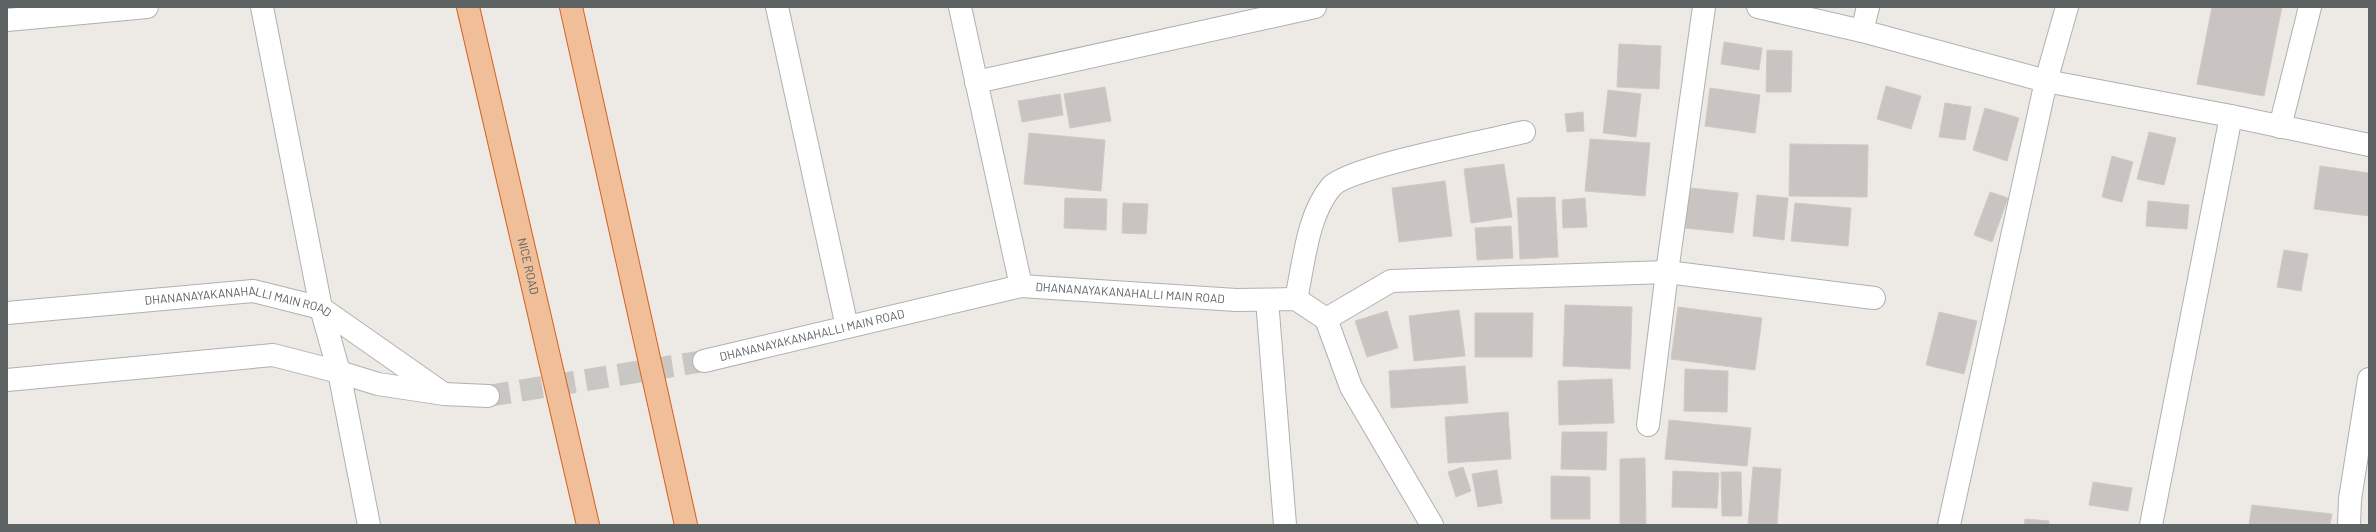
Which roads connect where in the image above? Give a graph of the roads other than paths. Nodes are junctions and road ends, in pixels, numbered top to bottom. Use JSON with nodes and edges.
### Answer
{"nodes":[{"id":1,"x":147,"y":7,"type":"edge"},
{"id":2,"x":262,"y":7,"type":"edge"},
{"id":3,"x":468,"y":7,"type":"edge"},
{"id":4,"x":571,"y":7,"type":"edge"},
{"id":5,"x":777,"y":7,"type":"edge"},
{"id":6,"x":960,"y":7,"type":"edge"},
{"id":7,"x":1315,"y":7,"type":"edge"},
{"id":8,"x":1704,"y":7,"type":"edge"},
{"id":9,"x":1758,"y":7,"type":"edge"},
{"id":10,"x":1868,"y":7,"type":"edge"},
{"id":11,"x":2067,"y":7,"type":"edge"},
{"id":12,"x":2310,"y":7,"type":"edge"},
{"id":13,"x":7,"y":20,"type":"edge"},
{"id":14,"x":1862,"y":31,"type":"junction"},
{"id":15,"x":2046,"y":81,"type":"junction"},
{"id":16,"x":976,"y":82,"type":"junction"},
{"id":17,"x":2231,"y":116,"type":"junction"},
{"id":18,"x":2280,"y":127,"type":"junction"},
{"id":19,"x":1524,"y":132,"type":"dead end"},
{"id":20,"x":2369,"y":145,"type":"edge"},
{"id":21,"x":1667,"y":272,"type":"junction"},
{"id":22,"x":1021,"y":286,"type":"junction"},
{"id":23,"x":1874,"y":298,"type":"dead end"},
{"id":24,"x":1296,"y":299,"type":"junction"},
{"id":25,"x":1266,"y":300,"type":"junction"},
{"id":26,"x":321,"y":308,"type":"junction"},
{"id":27,"x":7,"y":313,"type":"edge"},
{"id":28,"x":1326,"y":319,"type":"junction"},
{"id":29,"x":847,"y":327,"type":"junction"},
{"id":30,"x":704,"y":361,"type":"tunnel mouth"},
{"id":31,"x":339,"y":372,"type":"junction"},
{"id":32,"x":2369,"y":379,"type":"edge"},
{"id":33,"x":7,"y":380,"type":"edge"},
{"id":34,"x":444,"y":394,"type":"junction"},
{"id":35,"x":488,"y":396,"type":"tunnel mouth"},
{"id":36,"x":1648,"y":426,"type":"dead end"},
{"id":37,"x":369,"y":525,"type":"edge"},
{"id":38,"x":588,"y":525,"type":"edge"},
{"id":39,"x":686,"y":525,"type":"edge"},
{"id":40,"x":1284,"y":525,"type":"edge"},
{"id":41,"x":1432,"y":525,"type":"edge"},
{"id":42,"x":1949,"y":525,"type":"edge"},
{"id":43,"x":2152,"y":525,"type":"edge"},
{"id":44,"x":2349,"y":525,"type":"edge"}],
"edges":[{"from":1,"to":13,"type":"street"},
{"from":2,"to":26,"type":"street"},
{"from":3,"to":38,"type":"highway","name":"NICE ROAD"},
{"from":4,"to":39,"type":"highway"},
{"from":5,"to":29,"type":"street"},
{"from":6,"to":16,"type":"street"},
{"from":7,"to":16,"type":"street"},
{"from":8,"to":21,"type":"street"},
{"from":9,"to":14,"type":"street"},
{"from":10,"to":14,"type":"street"},
{"from":11,"to":15,"type":"street"},
{"from":12,"to":18,"type":"street"},
{"from":14,"to":15,"type":"street"},
{"from":15,"to":17,"type":"street"},
{"from":15,"to":42,"type":"street"},
{"from":16,"to":22,"type":"street"},
{"from":17,"to":18,"type":"street"},
{"from":17,"to":43,"type":"street"},
{"from":18,"to":20,"type":"street"},
{"from":19,"to":24,"type":"street"},
{"from":21,"to":23,"type":"street"},
{"from":21,"to":28,"type":"street"},
{"from":21,"to":36,"type":"street"},
{"from":22,"to":25,"type":"street","name":"DHANANAYAKANAHALLI MAIN ROAD"},
{"from":22,"to":29,"type":"street","name":"DHANANAYAKANAHALLI MAIN ROAD"},
{"from":24,"to":25,"type":"street","name":"DHANANAYAKANAHALLI MAIN ROAD"},
{"from":24,"to":28,"type":"street"},
{"from":25,"to":40,"type":"street"},
{"from":26,"to":27,"type":"street","name":"DHANANAYAKANAHALLI MAIN ROAD"},
{"from":26,"to":31,"type":"street"},
{"from":26,"to":34,"type":"street","name":"DHANANAYAKANAHALLI MAIN ROAD"},
{"from":28,"to":41,"type":"street"},
{"from":29,"to":30,"type":"street","name":"DHANANAYAKANAHALLI MAIN ROAD"},
{"from":31,"to":33,"type":"street"},
{"from":31,"to":34,"type":"street"},
{"from":31,"to":37,"type":"street"},
{"from":32,"to":44,"type":"street"},
{"from":34,"to":35,"type":"street"}]}
